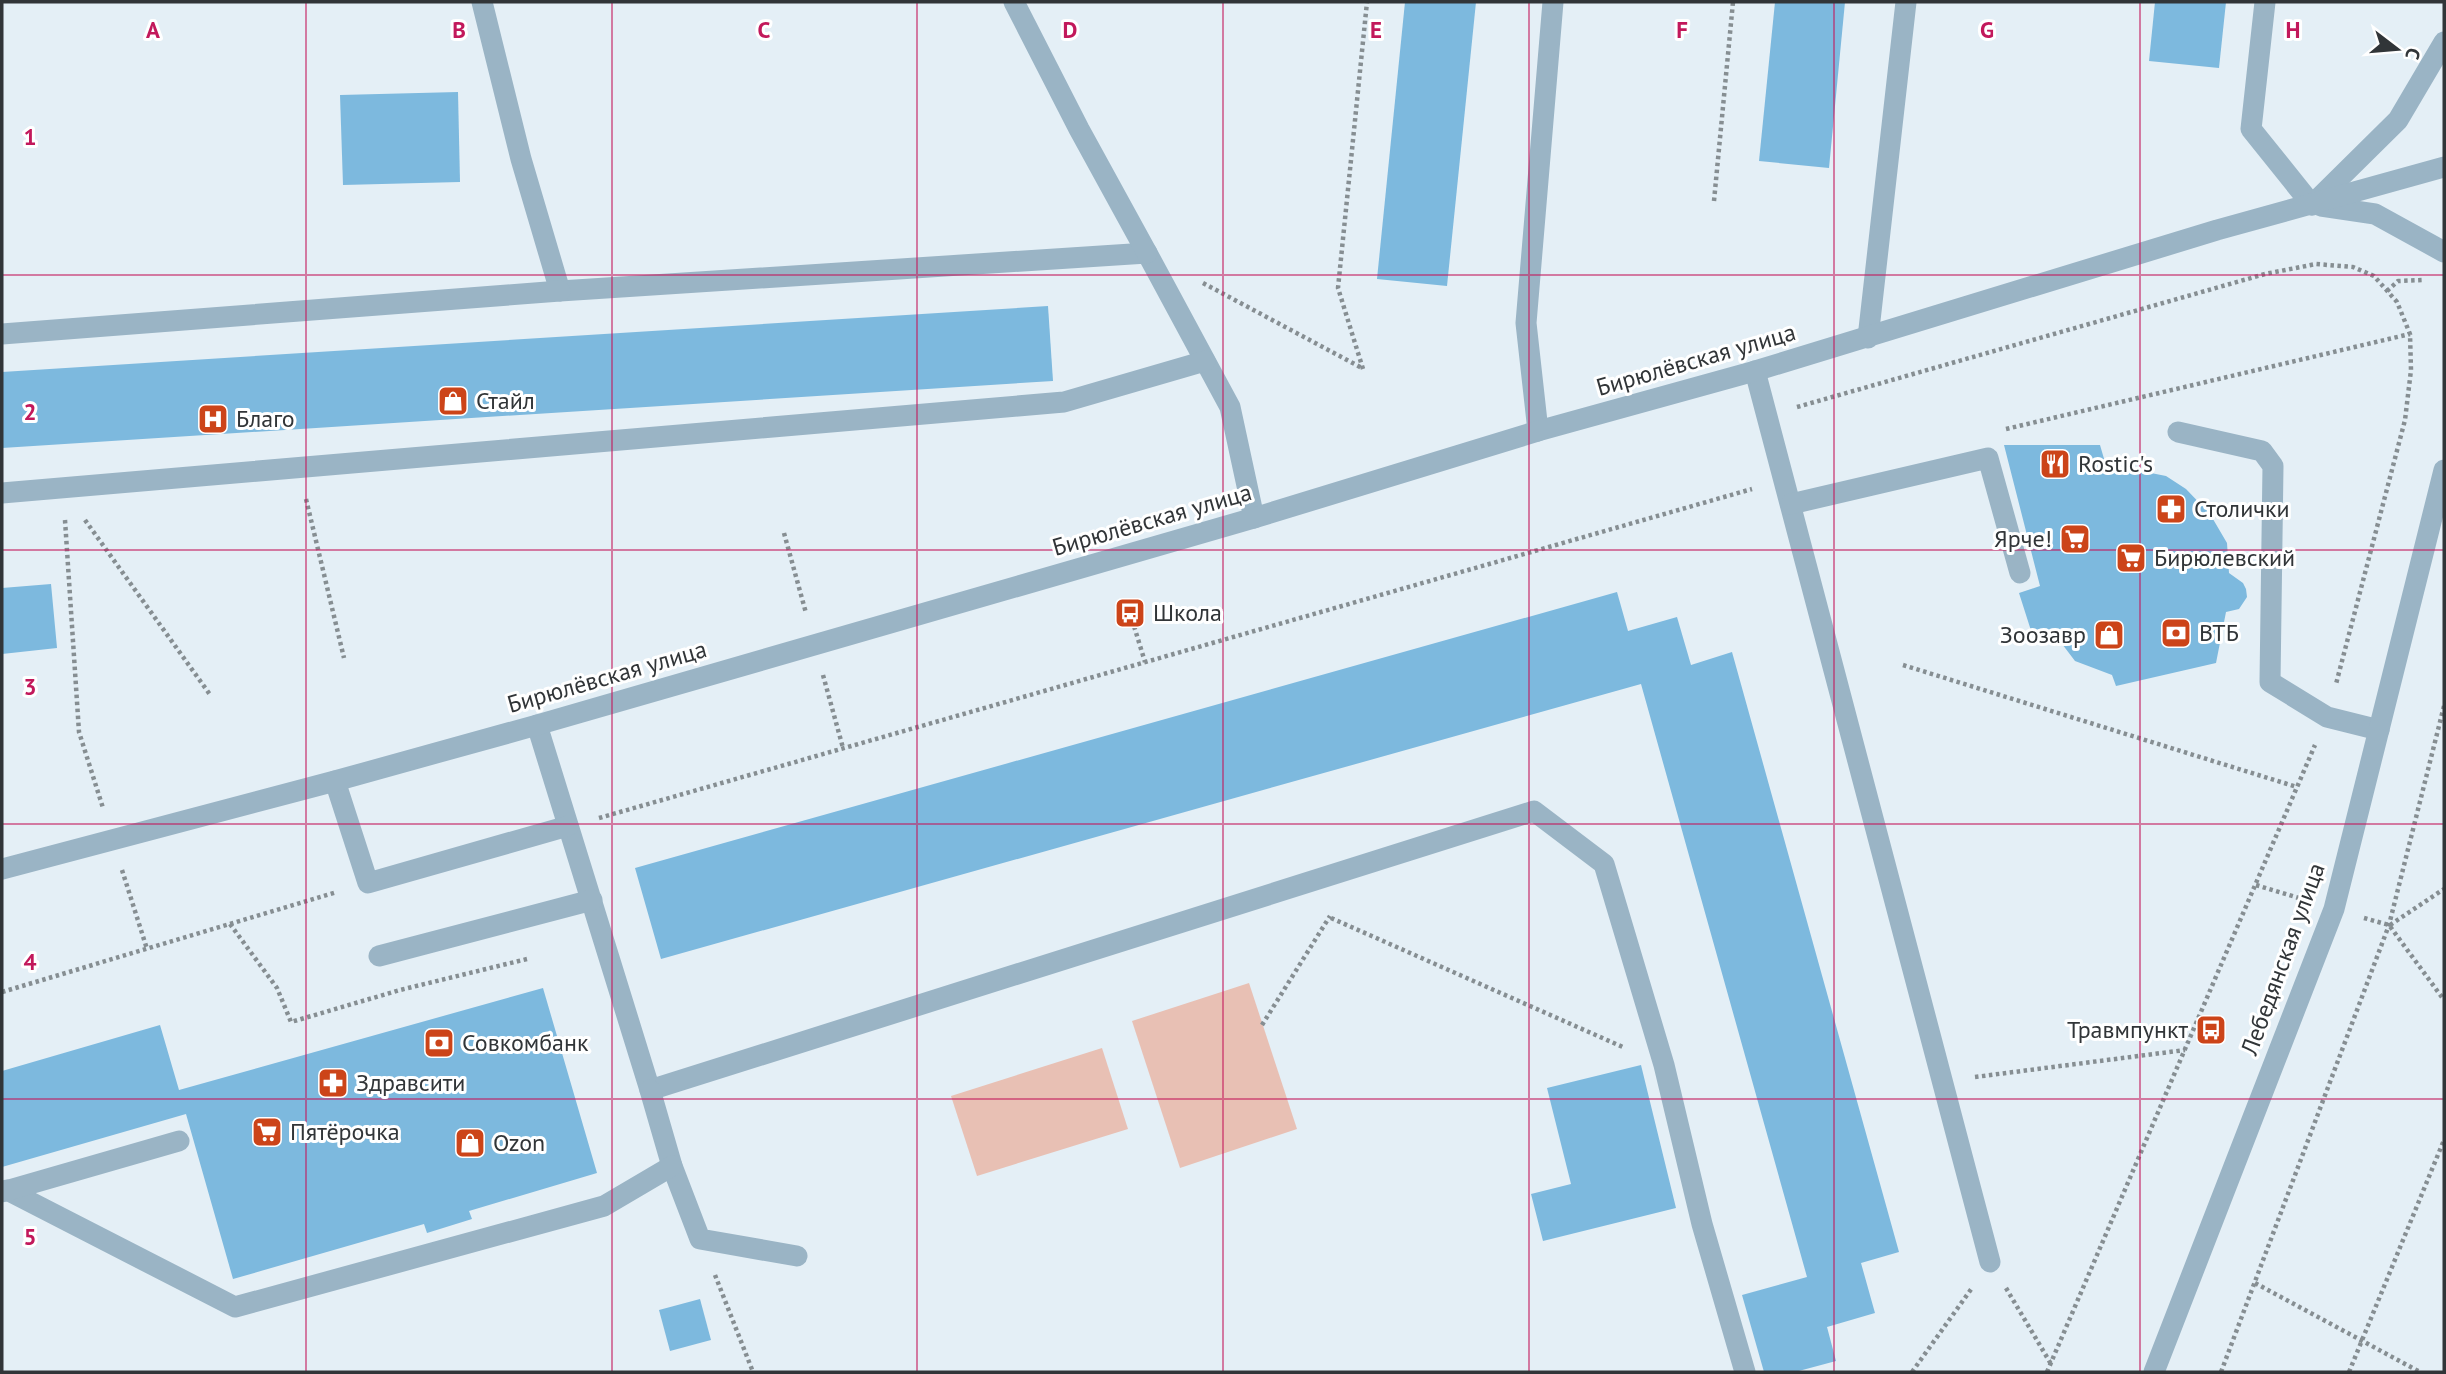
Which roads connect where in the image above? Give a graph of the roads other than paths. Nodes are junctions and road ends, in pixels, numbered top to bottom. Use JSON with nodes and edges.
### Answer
{"nodes":[{"id":1,"x":482,"y":2,"type":"edge"},
{"id":2,"x":1014,"y":2,"type":"edge"},
{"id":3,"x":1553,"y":2,"type":"edge"},
{"id":4,"x":1906,"y":2,"type":"edge"},
{"id":5,"x":2265,"y":2,"type":"edge"},
{"id":6,"x":2444,"y":42,"type":"edge"},
{"id":7,"x":2444,"y":167,"type":"edge"},
{"id":8,"x":2312,"y":205,"type":"junction"},
{"id":9,"x":2444,"y":252,"type":"edge"},
{"id":10,"x":1147,"y":253,"type":"junction"},
{"id":11,"x":560,"y":291,"type":"junction"},
{"id":12,"x":2,"y":334,"type":"edge"},
{"id":13,"x":1868,"y":338,"type":"junction"},
{"id":14,"x":1205,"y":361,"type":"junction"},
{"id":15,"x":1755,"y":371,"type":"junction"},
{"id":16,"x":1538,"y":430,"type":"junction"},
{"id":17,"x":2178,"y":432,"type":"dead end"},
{"id":18,"x":2444,"y":470,"type":"edge"},
{"id":19,"x":2,"y":493,"type":"edge"},
{"id":20,"x":1791,"y":504,"type":"junction"},
{"id":21,"x":1254,"y":518,"type":"junction"},
{"id":22,"x":2020,"y":573,"type":"dead end"},
{"id":23,"x":537,"y":725,"type":"junction"},
{"id":24,"x":2379,"y":730,"type":"junction"},
{"id":25,"x":335,"y":781,"type":"junction"},
{"id":26,"x":568,"y":827,"type":"junction"},
{"id":27,"x":2,"y":869,"type":"edge"},
{"id":28,"x":592,"y":900,"type":"junction"},
{"id":29,"x":379,"y":956,"type":"dead end"},
{"id":30,"x":650,"y":1090,"type":"junction"},
{"id":31,"x":179,"y":1141,"type":"dead end"},
{"id":32,"x":672,"y":1166,"type":"junction"},
{"id":33,"x":5,"y":1191,"type":"edge"},
{"id":34,"x":797,"y":1256,"type":"dead end"},
{"id":35,"x":1990,"y":1262,"type":"road end"},
{"id":36,"x":1745,"y":1372,"type":"edge"},
{"id":37,"x":2154,"y":1372,"type":"edge"}],
"edges":[{"from":1,"to":11,"type":"street"},
{"from":2,"to":10,"type":"street"},
{"from":3,"to":16,"type":"street"},
{"from":4,"to":13,"type":"street"},
{"from":5,"to":8,"type":"street"},
{"from":6,"to":8,"type":"street","name":"Бирюлёвская улица"},
{"from":7,"to":8,"type":"street"},
{"from":8,"to":9,"type":"street","name":"Бирюлёвская улица"},
{"from":8,"to":13,"type":"street","name":"Бирюлёвская улица"},
{"from":10,"to":11,"type":"street"},
{"from":10,"to":14,"type":"street"},
{"from":11,"to":12,"type":"street"},
{"from":13,"to":15,"type":"street","name":"Бирюлёвская улица"},
{"from":14,"to":19,"type":"street"},
{"from":14,"to":21,"type":"street"},
{"from":15,"to":16,"type":"street","name":"Бирюлёвская улица"},
{"from":15,"to":20,"type":"street"},
{"from":16,"to":21,"type":"street","name":"Бирюлёвская улица"},
{"from":17,"to":24,"type":"street"},
{"from":18,"to":24,"type":"street","name":"Лебедянская улица"},
{"from":20,"to":22,"type":"street"},
{"from":20,"to":35,"type":"street"},
{"from":21,"to":23,"type":"street","name":"Бирюлёвская улица"},
{"from":23,"to":25,"type":"street","name":"Бирюлёвская улица"},
{"from":23,"to":26,"type":"street"},
{"from":24,"to":37,"type":"street","name":"Лебедянская улица"},
{"from":25,"to":26,"type":"street"},
{"from":25,"to":27,"type":"street","name":"Бирюлёвская улица"},
{"from":26,"to":28,"type":"street"},
{"from":28,"to":29,"type":"street"},
{"from":28,"to":30,"type":"street"},
{"from":30,"to":32,"type":"street"},
{"from":30,"to":36,"type":"street"},
{"from":31,"to":33,"type":"street"},
{"from":32,"to":33,"type":"street"},
{"from":32,"to":34,"type":"street"}]}
